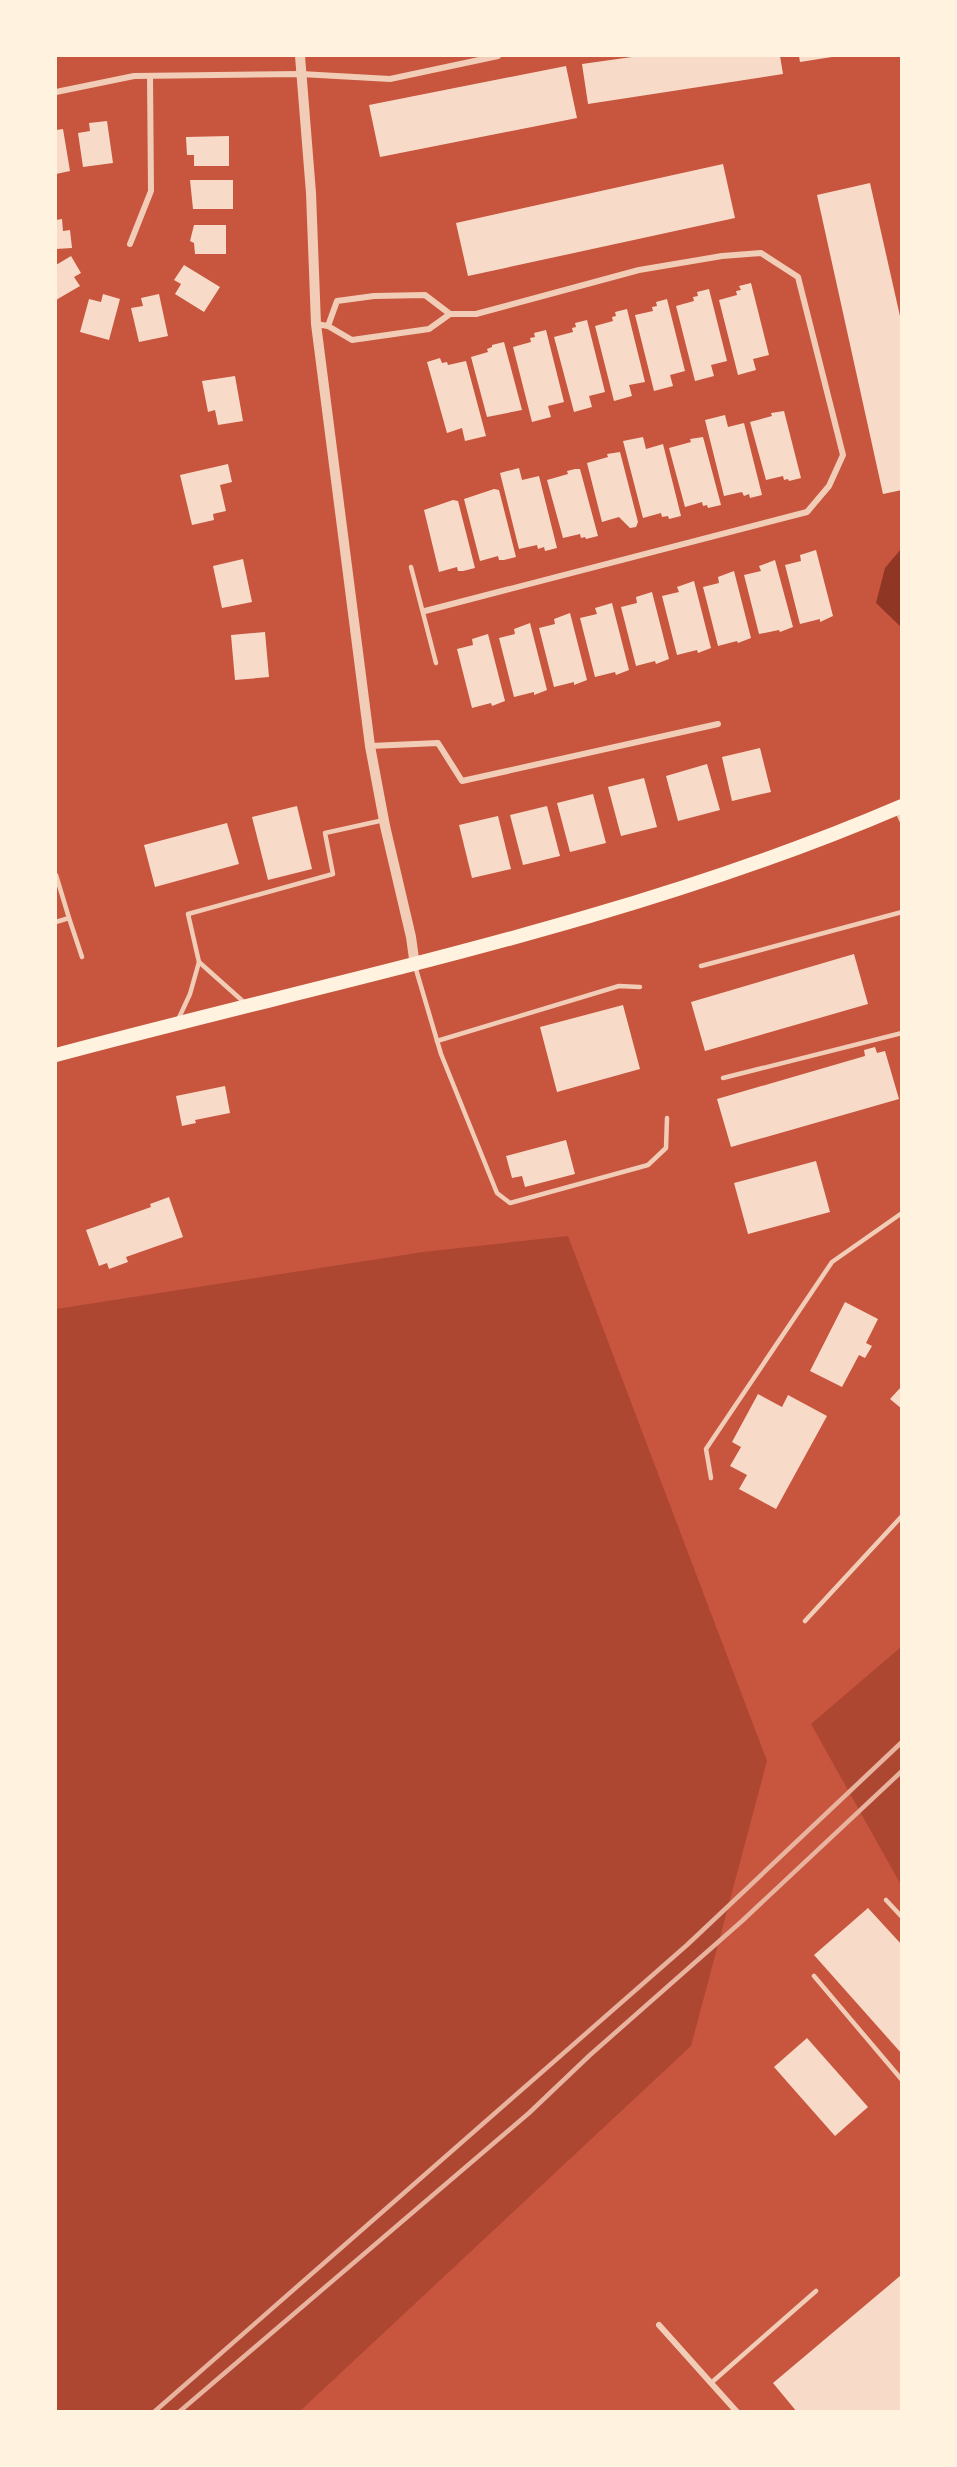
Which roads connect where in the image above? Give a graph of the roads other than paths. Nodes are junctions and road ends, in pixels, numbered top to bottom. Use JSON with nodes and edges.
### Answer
{"nodes":[{"id":1,"x":300,"y":56,"type":"edge"},
{"id":2,"x":498,"y":56,"type":"edge"},
{"id":3,"x":301,"y":74,"type":"junction"},
{"id":4,"x":150,"y":76,"type":"junction"},
{"id":5,"x":56,"y":92,"type":"edge"},
{"id":6,"x":130,"y":244,"type":"dead end"},
{"id":7,"x":450,"y":314,"type":"junction"},
{"id":8,"x":316,"y":324,"type":"junction"},
{"id":9,"x":328,"y":326,"type":"junction"},
{"id":10,"x":411,"y":567,"type":"dead end"},
{"id":11,"x":425,"y":611,"type":"junction"},
{"id":12,"x":436,"y":663,"type":"dead end"},
{"id":13,"x":717,"y":724,"type":"dead end"},
{"id":14,"x":370,"y":746,"type":"junction"},
{"id":15,"x":900,"y":812,"type":"edge"},
{"id":16,"x":384,"y":819,"type":"junction"},
{"id":17,"x":56,"y":875,"type":"edge"},
{"id":18,"x":902,"y":912,"type":"edge"},
{"id":19,"x":69,"y":918,"type":"junction"},
{"id":20,"x":56,"y":922,"type":"edge"},
{"id":21,"x":82,"y":957,"type":"dead end"},
{"id":22,"x":200,"y":962,"type":"junction"},
{"id":23,"x":415,"y":966,"type":"junction"},
{"id":24,"x":701,"y":966,"type":"dead end"},
{"id":25,"x":640,"y":987,"type":"dead end"},
{"id":26,"x":248,"y":1005,"type":"junction"},
{"id":27,"x":177,"y":1023,"type":"junction"},
{"id":28,"x":902,"y":1033,"type":"edge"},
{"id":29,"x":437,"y":1041,"type":"junction"},
{"id":30,"x":56,"y":1056,"type":"edge"},
{"id":31,"x":723,"y":1078,"type":"dead end"},
{"id":32,"x":666,"y":1118,"type":"dead end"},
{"id":33,"x":902,"y":1213,"type":"edge"},
{"id":34,"x":711,"y":1478,"type":"dead end"},
{"id":35,"x":902,"y":1516,"type":"edge"},
{"id":36,"x":805,"y":1621,"type":"dead end"},
{"id":37,"x":886,"y":1900,"type":"dead end"},
{"id":38,"x":902,"y":1917,"type":"edge"},
{"id":39,"x":814,"y":1976,"type":"dead end"},
{"id":40,"x":902,"y":2080,"type":"edge"},
{"id":41,"x":816,"y":2290,"type":"dead end"},
{"id":42,"x":659,"y":2325,"type":"dead end"},
{"id":43,"x":711,"y":2383,"type":"junction"},
{"id":44,"x":737,"y":2412,"type":"edge"}],
"edges":[{"from":1,"to":3,"type":"street"},
{"from":2,"to":3,"type":"street"},
{"from":3,"to":4,"type":"street"},
{"from":3,"to":8,"type":"street"},
{"from":4,"to":5,"type":"street"},
{"from":4,"to":6,"type":"street"},
{"from":7,"to":9,"type":"street"},
{"from":7,"to":9,"type":"street"},
{"from":7,"to":11,"type":"street"},
{"from":8,"to":9,"type":"street"},
{"from":8,"to":14,"type":"street"},
{"from":10,"to":11,"type":"lane"},
{"from":11,"to":12,"type":"lane"},
{"from":13,"to":14,"type":"street"},
{"from":14,"to":16,"type":"street"},
{"from":15,"to":23,"type":"main road"},
{"from":16,"to":22,"type":"lane"},
{"from":16,"to":23,"type":"street"},
{"from":17,"to":19,"type":"lane"},
{"from":18,"to":24,"type":"lane"},
{"from":19,"to":20,"type":"lane"},
{"from":19,"to":21,"type":"lane"},
{"from":22,"to":26,"type":"lane"},
{"from":22,"to":27,"type":"lane"},
{"from":23,"to":26,"type":"main road"},
{"from":23,"to":29,"type":"lane"},
{"from":25,"to":29,"type":"lane"},
{"from":26,"to":27,"type":"main road"},
{"from":27,"to":30,"type":"main road"},
{"from":28,"to":31,"type":"lane"},
{"from":29,"to":32,"type":"lane"},
{"from":33,"to":34,"type":"lane"},
{"from":35,"to":36,"type":"lane"},
{"from":37,"to":38,"type":"lane"},
{"from":39,"to":40,"type":"lane"},
{"from":41,"to":43,"type":"lane"},
{"from":42,"to":43,"type":"street"},
{"from":43,"to":44,"type":"street"}]}
